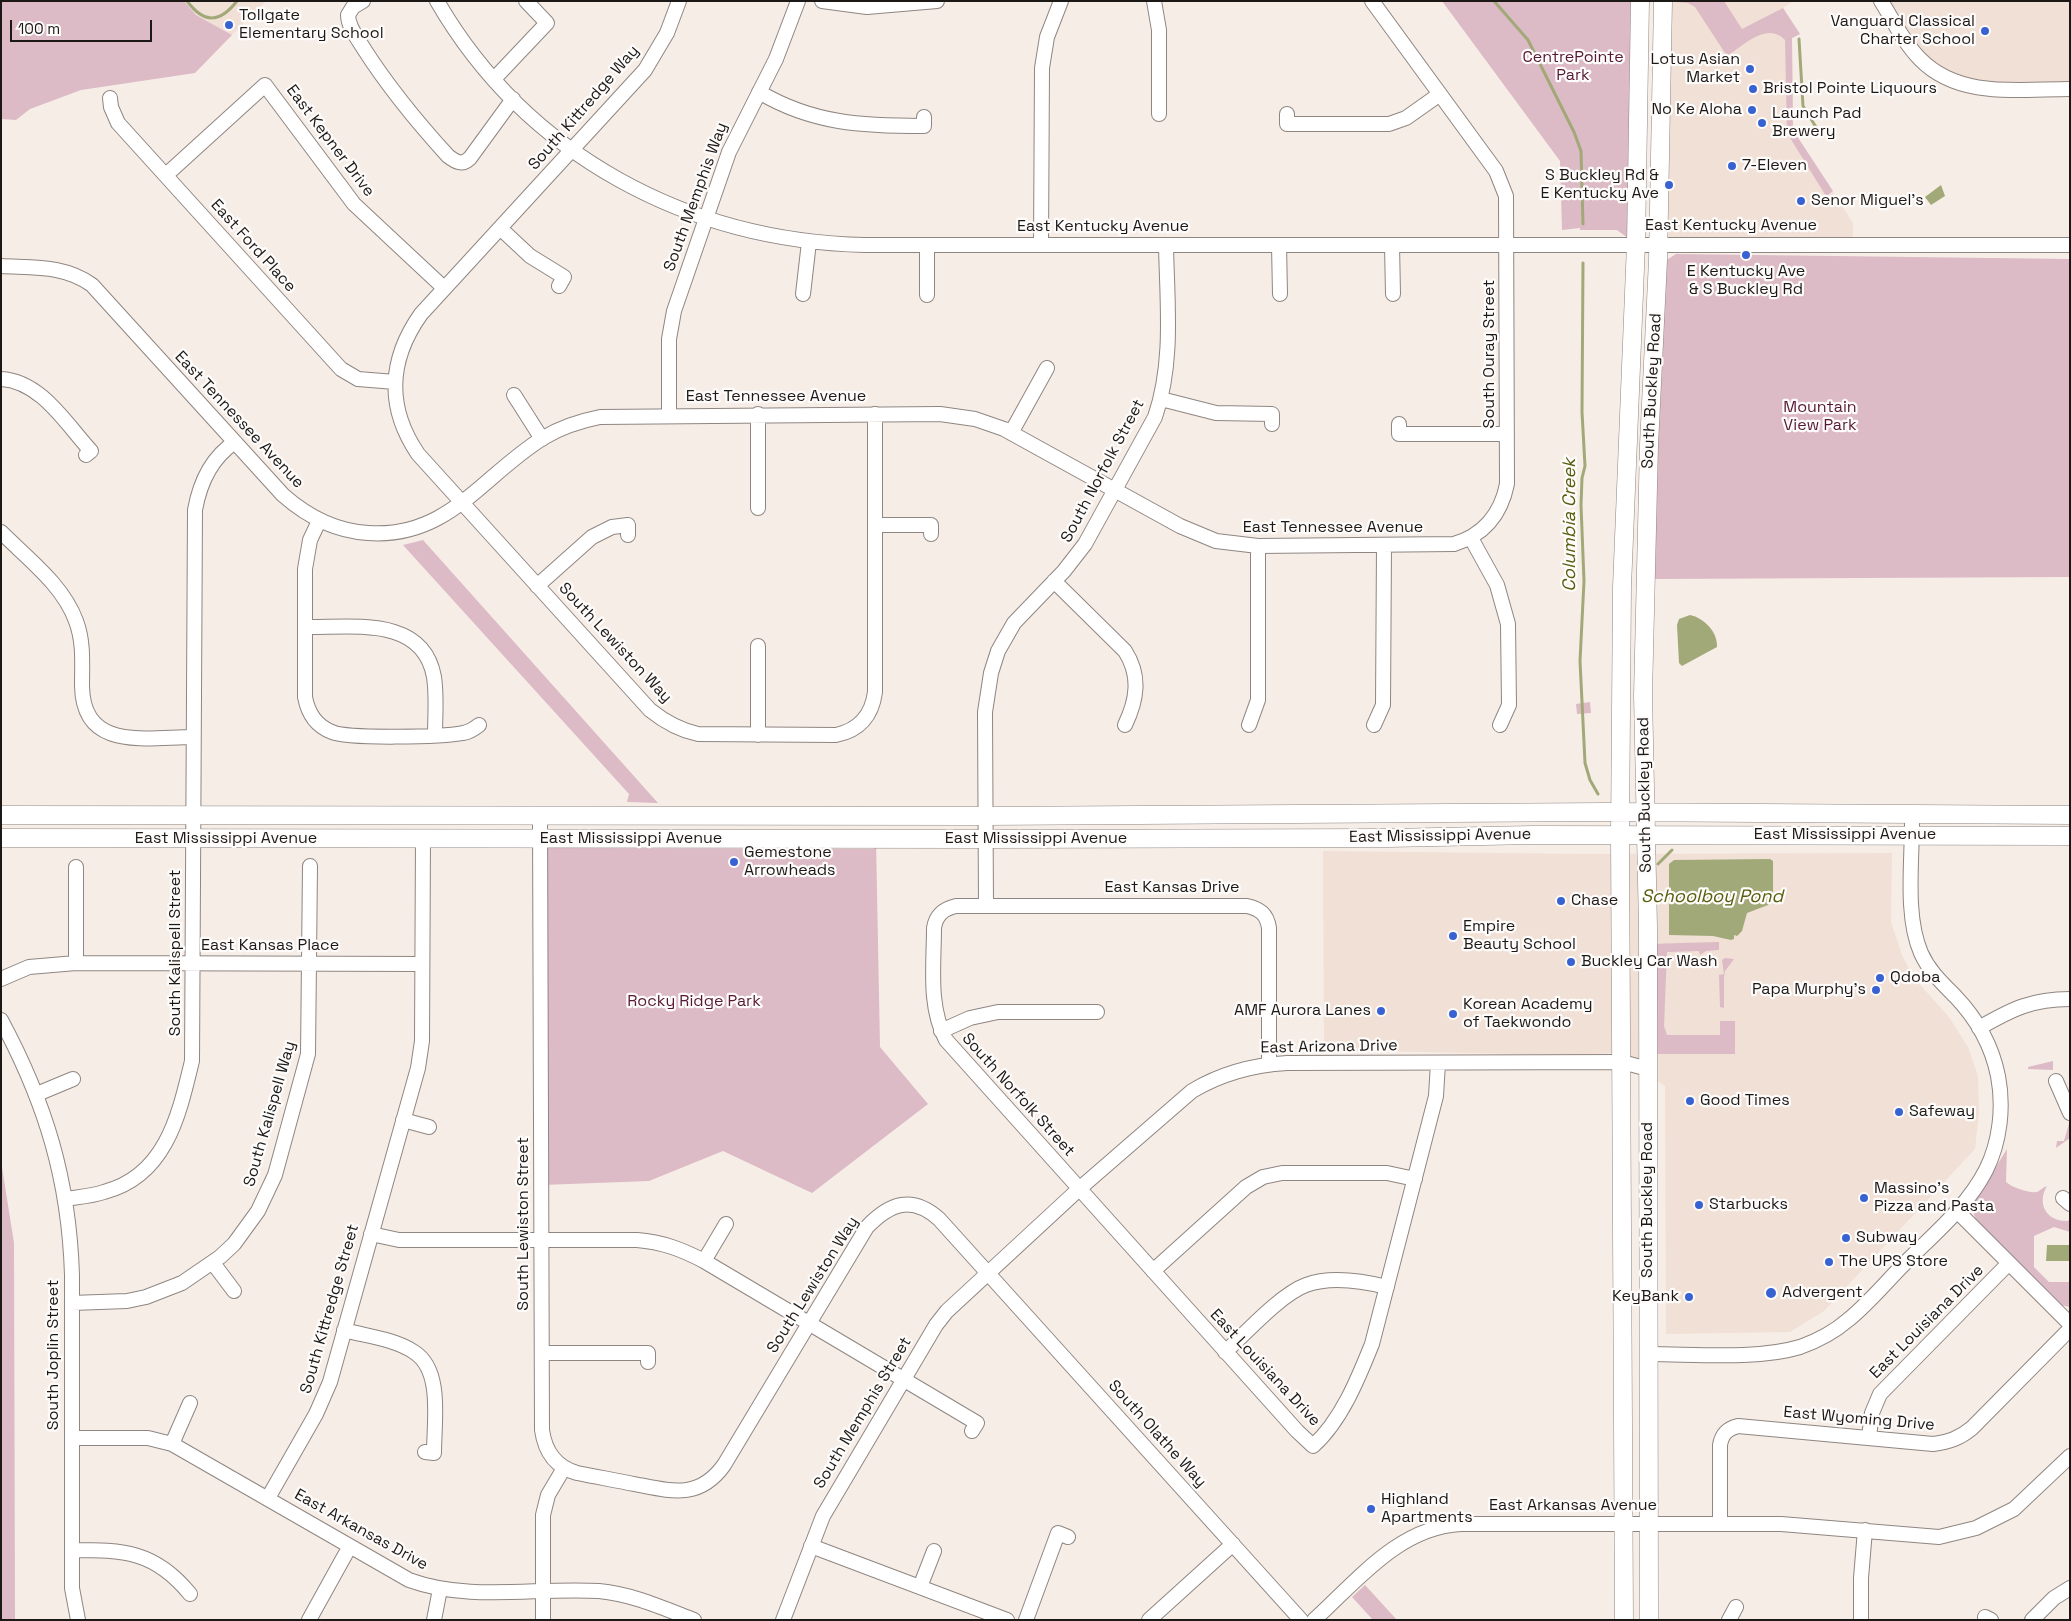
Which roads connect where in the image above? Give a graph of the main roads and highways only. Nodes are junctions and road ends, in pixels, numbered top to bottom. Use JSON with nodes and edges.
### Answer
{"nodes":[{"id":1,"x":1640,"y":1,"type":"edge"},
{"id":2,"x":1663,"y":1,"type":"edge"},
{"id":3,"x":1620,"y":812,"type":"junction"},
{"id":4,"x":1644,"y":812,"type":"junction"},
{"id":5,"x":2070,"y":814,"type":"edge"},
{"id":6,"x":1,"y":815,"type":"edge"},
{"id":7,"x":1620,"y":835,"type":"junction"},
{"id":8,"x":1645,"y":835,"type":"junction"},
{"id":9,"x":2070,"y":836,"type":"edge"},
{"id":10,"x":1,"y":838,"type":"edge"},
{"id":11,"x":1622,"y":1062,"type":"junction"},
{"id":12,"x":1648,"y":1150,"type":"junction"},
{"id":13,"x":1622,"y":1450,"type":"junction"},
{"id":14,"x":1623,"y":1523,"type":"junction"},
{"id":15,"x":1649,"y":1524,"type":"junction"},
{"id":16,"x":1649,"y":1612,"type":"edge"},
{"id":17,"x":1624,"y":1620,"type":"edge"}],
"edges":[{"from":1,"to":3,"type":"main road","name":"South Buckley Road"},
{"from":2,"to":4,"type":"main road","name":"South Buckley Road"},
{"from":3,"to":4,"type":"main road","name":"East Mississippi Avenue"},
{"from":3,"to":6,"type":"main road","name":"East Mississippi Avenue"},
{"from":3,"to":7,"type":"main road","name":"South Buckley Road"},
{"from":4,"to":5,"type":"main road","name":"East Mississippi Avenue"},
{"from":4,"to":8,"type":"main road","name":"South Buckley Road"},
{"from":7,"to":8,"type":"main road","name":"East Mississippi Avenue"},
{"from":7,"to":10,"type":"main road","name":"East Mississippi Avenue"},
{"from":7,"to":11,"type":"main road","name":"South Buckley Road"},
{"from":8,"to":9,"type":"main road","name":"East Mississippi Avenue"},
{"from":8,"to":12,"type":"main road","name":"South Buckley Road"},
{"from":11,"to":12,"type":"main road"},
{"from":11,"to":13,"type":"main road","name":"South Buckley Road"},
{"from":12,"to":15,"type":"main road","name":"South Buckley Road"},
{"from":13,"to":14,"type":"main road","name":"South Buckley Road"},
{"from":13,"to":15,"type":"main road"},
{"from":14,"to":16,"type":"main road"},
{"from":14,"to":17,"type":"main road","name":"South Buckley Road"},
{"from":15,"to":16,"type":"main road","name":"South Buckley Road"}]}
